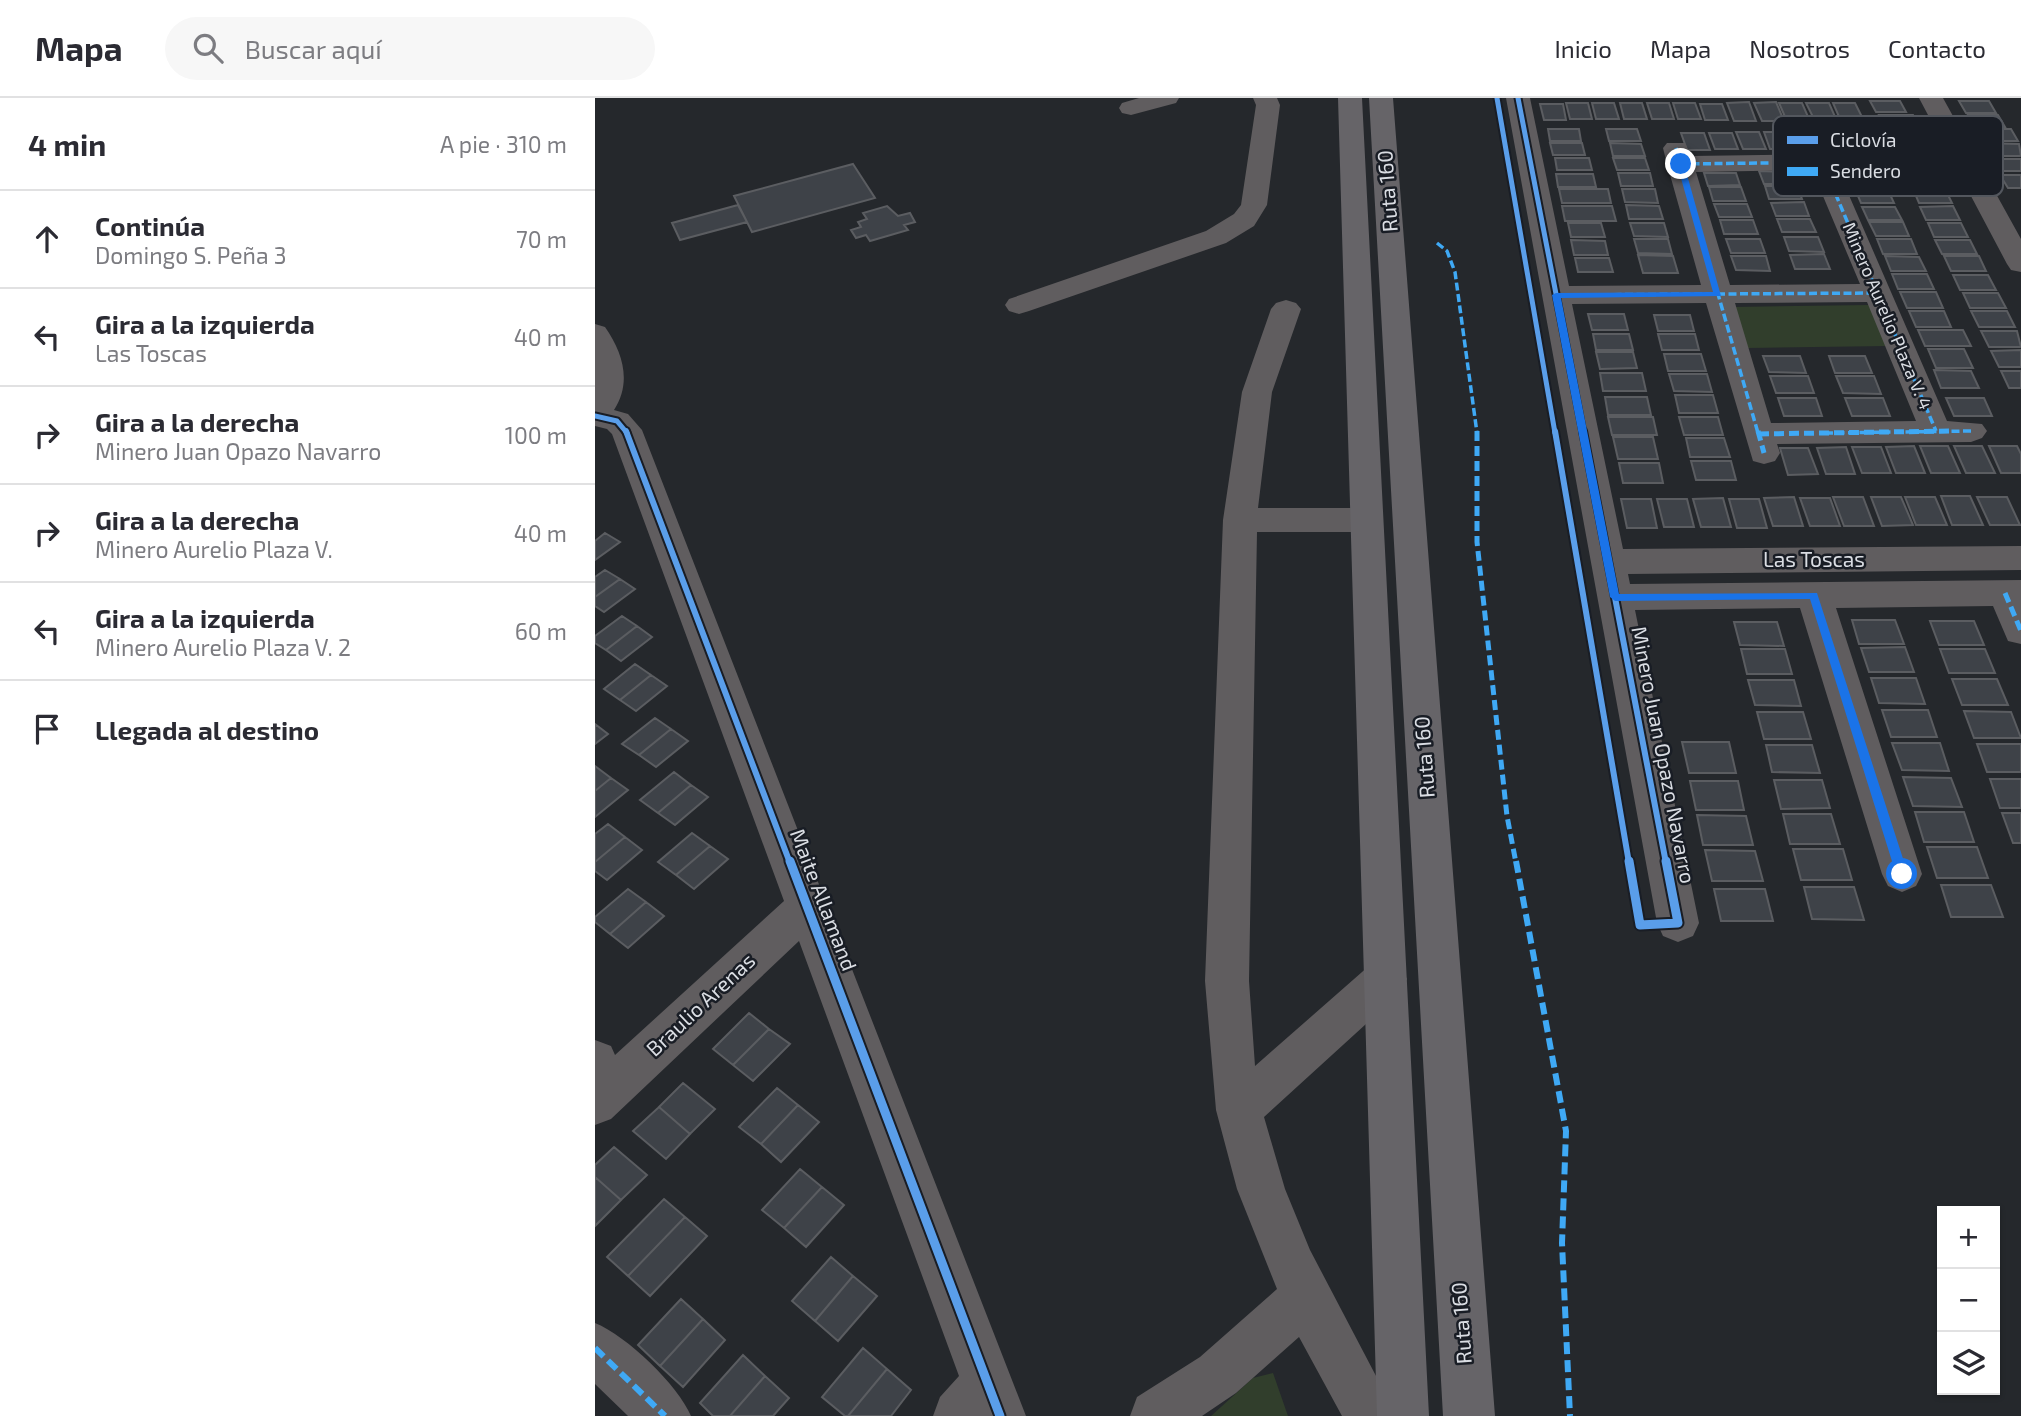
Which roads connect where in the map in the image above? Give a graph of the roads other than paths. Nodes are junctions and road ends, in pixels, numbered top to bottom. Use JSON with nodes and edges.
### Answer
{"nodes":[{"id":1,"x":1167,"y":98,"type":"edge"},
{"id":2,"x":1265,"y":98,"type":"edge"},
{"id":3,"x":1350,"y":98,"type":"edge"},
{"id":4,"x":1381,"y":98,"type":"edge"},
{"id":5,"x":1518,"y":98,"type":"edge"},
{"id":6,"x":1931,"y":98,"type":"edge"},
{"id":7,"x":1131,"y":108,"type":"dead end"},
{"id":8,"x":1941,"y":116,"type":"edge"},
{"id":9,"x":1773,"y":160,"type":"edge"},
{"id":10,"x":1836,"y":196,"type":"edge"},
{"id":11,"x":1984,"y":196,"type":"edge"},
{"id":12,"x":2021,"y":264,"type":"edge"},
{"id":13,"x":1877,"y":293,"type":"junction"},
{"id":14,"x":1556,"y":295,"type":"junction"},
{"id":15,"x":1718,"y":295,"type":"junction"},
{"id":16,"x":1020,"y":305,"type":"dead end"},
{"id":17,"x":1286,"y":309,"type":"dead end"},
{"id":18,"x":595,"y":333,"type":"edge"},
{"id":19,"x":595,"y":415,"type":"edge"},
{"id":20,"x":1936,"y":431,"type":"junction"},
{"id":21,"x":1971,"y":431,"type":"dead end"},
{"id":22,"x":1240,"y":520,"type":"junction"},
{"id":23,"x":1366,"y":520,"type":"junction"},
{"id":24,"x":2021,"y":558,"type":"edge"},
{"id":25,"x":1608,"y":562,"type":"junction"},
{"id":26,"x":2013,"y":593,"type":"edge"},
{"id":27,"x":1814,"y":595,"type":"junction"},
{"id":28,"x":1615,"y":597,"type":"junction"},
{"id":29,"x":2021,"y":631,"type":"edge"},
{"id":30,"x":1902,"y":874,"type":"dead end"},
{"id":31,"x":807,"y":906,"type":"junction"},
{"id":32,"x":1678,"y":923,"type":"dead end"},
{"id":33,"x":1385,"y":979,"type":"junction"},
{"id":34,"x":598,"y":1086,"type":"edge"},
{"id":35,"x":1240,"y":1110,"type":"junction"},
{"id":36,"x":1305,"y":1298,"type":"junction"},
{"id":37,"x":595,"y":1348,"type":"edge"},
{"id":38,"x":982,"y":1405,"type":"edge"},
{"id":39,"x":665,"y":1416,"type":"edge"},
{"id":40,"x":1156,"y":1416,"type":"edge"},
{"id":41,"x":1371,"y":1416,"type":"edge"},
{"id":42,"x":1402,"y":1416,"type":"edge"},
{"id":43,"x":1469,"y":1416,"type":"edge"}],
"edges":[{"from":1,"to":7,"type":"street"},
{"from":2,"to":16,"type":"street"},
{"from":3,"to":23,"type":"highway","name":"Ruta 160"},
{"from":4,"to":43,"type":"highway","name":"Ruta 160"},
{"from":5,"to":14,"type":"street","name":"Minero Juan Opazo Navarro"},
{"from":6,"to":8,"type":"street"},
{"from":9,"to":15,"type":"street"},
{"from":10,"to":13,"type":"street","name":"Minero Aurelio Plaza V. 4"},
{"from":11,"to":12,"type":"street"},
{"from":13,"to":15,"type":"street"},
{"from":13,"to":20,"type":"street","name":"Minero Aurelio Plaza V. 4"},
{"from":14,"to":15,"type":"street"},
{"from":14,"to":25,"type":"street","name":"Minero Juan Opazo Navarro"},
{"from":15,"to":20,"type":"street"},
{"from":17,"to":22,"type":"street"},
{"from":18,"to":19,"type":"street"},
{"from":19,"to":31,"type":"street","name":"Maite Allamand"},
{"from":20,"to":21,"type":"street"},
{"from":22,"to":23,"type":"street"},
{"from":22,"to":35,"type":"street"},
{"from":23,"to":33,"type":"highway","name":"Ruta 160"},
{"from":24,"to":25,"type":"street","name":"Las Toscas"},
{"from":25,"to":28,"type":"street","name":"Minero Juan Opazo Navarro"},
{"from":26,"to":27,"type":"street","name":"Las Toscas"},
{"from":26,"to":29,"type":"street"},
{"from":27,"to":28,"type":"street","name":"Las Toscas"},
{"from":27,"to":30,"type":"street"},
{"from":28,"to":32,"type":"street","name":"Minero Juan Opazo Navarro"},
{"from":31,"to":34,"type":"street","name":"Braulio Arenas"},
{"from":31,"to":38,"type":"street","name":"Maite Allamand"},
{"from":33,"to":35,"type":"street"},
{"from":33,"to":42,"type":"highway","name":"Ruta 160"},
{"from":35,"to":36,"type":"street"},
{"from":36,"to":40,"type":"street"},
{"from":36,"to":41,"type":"street"},
{"from":37,"to":39,"type":"street"}]}
